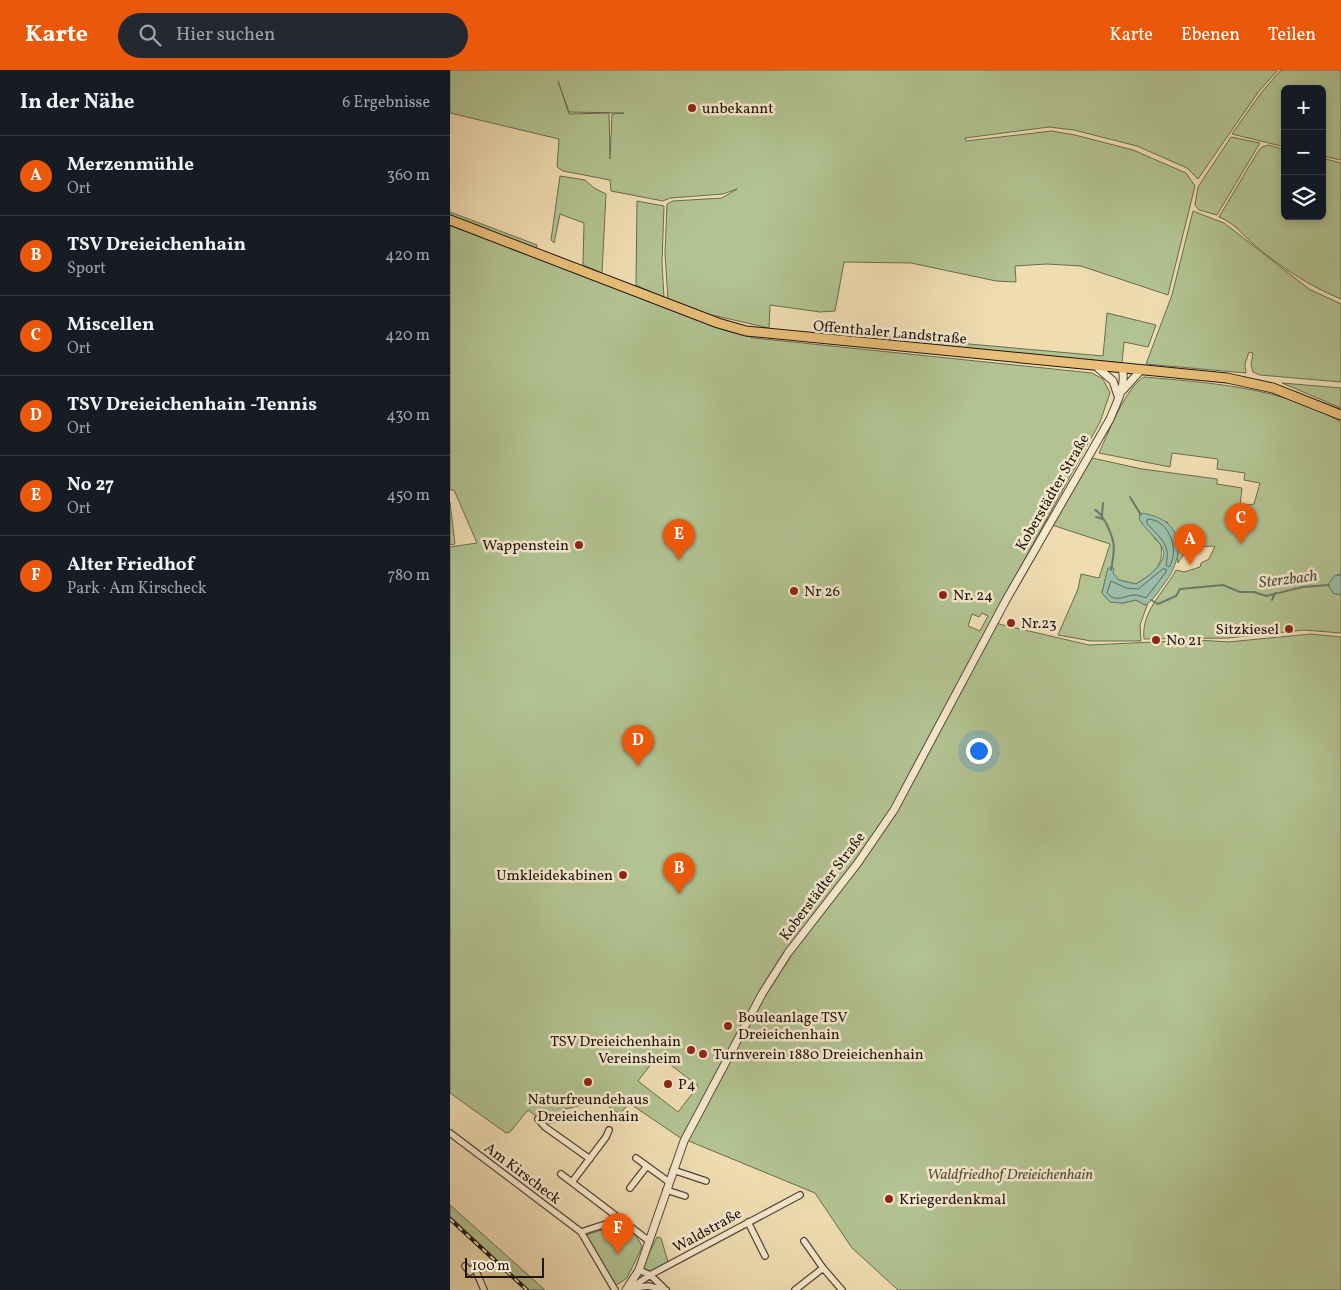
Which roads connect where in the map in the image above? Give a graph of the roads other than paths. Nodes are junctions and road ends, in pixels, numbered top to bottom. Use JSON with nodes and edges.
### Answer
{"nodes":[{"id":1,"x":450,"y":220,"type":"edge"},
{"id":2,"x":1097,"y":367,"type":"junction"},
{"id":3,"x":1122,"y":368,"type":"junction"},
{"id":4,"x":1141,"y":370,"type":"junction"},
{"id":5,"x":1118,"y":396,"type":"junction"},
{"id":6,"x":1341,"y":415,"type":"edge"},
{"id":7,"x":538,"y":1119,"type":"dead end"},
{"id":8,"x":609,"y":1130,"type":"dead end"},
{"id":9,"x":450,"y":1133,"type":"edge"},
{"id":10,"x":636,"y":1158,"type":"dead end"},
{"id":11,"x":590,"y":1159,"type":"junction"},
{"id":12,"x":647,"y":1166,"type":"junction"},
{"id":13,"x":673,"y":1170,"type":"junction"},
{"id":14,"x":561,"y":1174,"type":"dead end"},
{"id":15,"x":706,"y":1181,"type":"dead end"},
{"id":16,"x":572,"y":1182,"type":"junction"},
{"id":17,"x":667,"y":1186,"type":"junction"},
{"id":18,"x":630,"y":1188,"type":"dead end"},
{"id":19,"x":800,"y":1195,"type":"dead end"},
{"id":20,"x":686,"y":1196,"type":"dead end"},
{"id":21,"x":621,"y":1220,"type":"junction"},
{"id":22,"x":748,"y":1222,"type":"junction"},
{"id":23,"x":581,"y":1232,"type":"junction"},
{"id":24,"x":649,"y":1241,"type":"junction"},
{"id":25,"x":804,"y":1241,"type":"dead end"},
{"id":26,"x":765,"y":1256,"type":"dead end"},
{"id":27,"x":465,"y":1266,"type":"dead end"},
{"id":28,"x":823,"y":1268,"type":"junction"},
{"id":29,"x":639,"y":1270,"type":"junction"},
{"id":30,"x":650,"y":1275,"type":"junction"},
{"id":31,"x":485,"y":1290,"type":"edge"},
{"id":32,"x":615,"y":1290,"type":"edge"},
{"id":33,"x":628,"y":1290,"type":"edge"},
{"id":34,"x":666,"y":1290,"type":"edge"},
{"id":35,"x":795,"y":1290,"type":"edge"},
{"id":36,"x":842,"y":1290,"type":"edge"}],
"edges":[{"from":1,"to":2,"type":"main road","name":"Offenthaler Landstraße"},
{"from":2,"to":3,"type":"main road","name":"Offenthaler Landstraße"},
{"from":2,"to":5,"type":"street"},
{"from":3,"to":4,"type":"main road","name":"Offenthaler Landstraße"},
{"from":3,"to":5,"type":"street"},
{"from":4,"to":5,"type":"street"},
{"from":4,"to":6,"type":"main road","name":"Offenthaler Landstraße"},
{"from":5,"to":13,"type":"street","name":"Koberstädter Straße"},
{"from":7,"to":11,"type":"street"},
{"from":8,"to":11,"type":"street"},
{"from":9,"to":23,"type":"street","name":"Am Kirscheck"},
{"from":10,"to":12,"type":"street"},
{"from":11,"to":16,"type":"street"},
{"from":12,"to":17,"type":"street"},
{"from":12,"to":18,"type":"street"},
{"from":13,"to":15,"type":"street"},
{"from":13,"to":17,"type":"street","name":"Koberstädter Straße"},
{"from":14,"to":16,"type":"street"},
{"from":16,"to":21,"type":"street"},
{"from":17,"to":20,"type":"street"},
{"from":17,"to":24,"type":"street","name":"Koberstädter Straße"},
{"from":19,"to":22,"type":"street","name":"Waldstraße"},
{"from":21,"to":23,"type":"street"},
{"from":21,"to":24,"type":"street"},
{"from":22,"to":26,"type":"street"},
{"from":22,"to":30,"type":"street","name":"Waldstraße"},
{"from":23,"to":32,"type":"street","name":"Am Kirscheck"},
{"from":24,"to":29,"type":"street","name":"Koberstädter Straße"},
{"from":25,"to":28,"type":"street"},
{"from":27,"to":31,"type":"street"},
{"from":28,"to":35,"type":"street"},
{"from":28,"to":36,"type":"street"},
{"from":29,"to":30,"type":"street"},
{"from":29,"to":33,"type":"street","name":"Koberstädter Straße"},
{"from":30,"to":33,"type":"street","name":"Waldstraße"},
{"from":30,"to":34,"type":"street"},
{"from":33,"to":34,"type":"street"}]}
